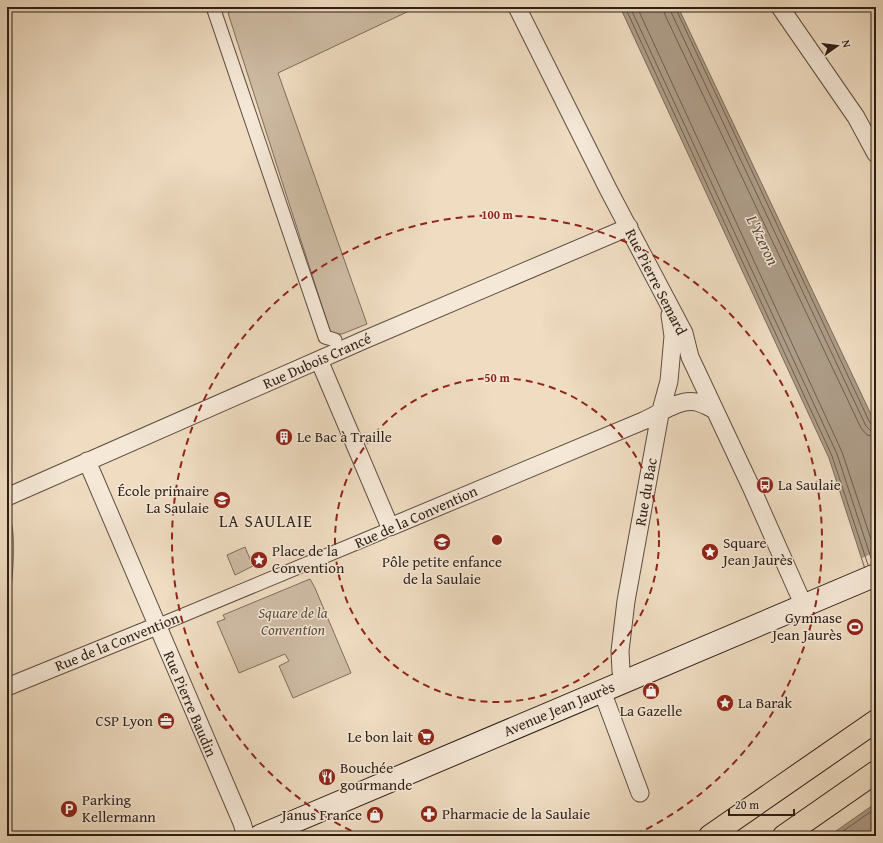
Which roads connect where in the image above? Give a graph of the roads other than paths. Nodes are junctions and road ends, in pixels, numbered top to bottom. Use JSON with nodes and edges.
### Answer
{"nodes":[{"id":1,"x":213,"y":7,"type":"edge"},
{"id":2,"x":517,"y":7,"type":"edge"},
{"id":3,"x":780,"y":7,"type":"edge"},
{"id":4,"x":876,"y":154,"type":"edge"},
{"id":5,"x":629,"y":227,"type":"junction"},
{"id":6,"x":669,"y":303,"type":"junction"},
{"id":7,"x":335,"y":340,"type":"dead end"},
{"id":8,"x":319,"y":360,"type":"junction"},
{"id":9,"x":714,"y":408,"type":"junction"},
{"id":10,"x":660,"y":414,"type":"junction"},
{"id":11,"x":87,"y":462,"type":"junction"},
{"id":12,"x":7,"y":497,"type":"edge"},
{"id":13,"x":390,"y":526,"type":"junction"},
{"id":14,"x":868,"y":579,"type":"edge"},
{"id":15,"x":804,"y":606,"type":"junction"},
{"id":16,"x":157,"y":626,"type":"junction"},
{"id":17,"x":625,"y":682,"type":"junction"},
{"id":18,"x":7,"y":687,"type":"edge"},
{"id":19,"x":602,"y":691,"type":"junction"},
{"id":20,"x":876,"y":721,"type":"edge"},
{"id":21,"x":876,"y":772,"type":"edge"},
{"id":22,"x":640,"y":793,"type":"dead end"},
{"id":23,"x":246,"y":836,"type":"edge"},
{"id":24,"x":260,"y":836,"type":"edge"},
{"id":25,"x":710,"y":836,"type":"edge"},
{"id":26,"x":784,"y":836,"type":"edge"}],
"edges":[{"from":1,"to":7,"type":"street"},
{"from":2,"to":5,"type":"street","name":"Rue Pierre Semard"},
{"from":3,"to":4,"type":"street"},
{"from":5,"to":6,"type":"street","name":"Rue Pierre Semard"},
{"from":5,"to":8,"type":"street","name":"Rue Dubois Crancé"},
{"from":6,"to":9,"type":"street","name":"Rue Pierre Semard"},
{"from":6,"to":10,"type":"street","name":"Rue du Bac"},
{"from":8,"to":11,"type":"street","name":"Rue Dubois Crancé"},
{"from":8,"to":13,"type":"street"},
{"from":9,"to":10,"type":"street","name":"Rue de la Convention"},
{"from":9,"to":15,"type":"street","name":"Rue Pierre Semard"},
{"from":10,"to":13,"type":"street","name":"Rue de la Convention"},
{"from":10,"to":17,"type":"street","name":"Rue du Bac"},
{"from":11,"to":12,"type":"street","name":"Rue Dubois Crancé"},
{"from":11,"to":16,"type":"street","name":"Rue Pierre Baudin"},
{"from":13,"to":16,"type":"street","name":"Rue de la Convention"},
{"from":14,"to":15,"type":"main road","name":"Avenue Jean Jaurès"},
{"from":15,"to":17,"type":"main road","name":"Avenue Jean Jaurès"},
{"from":16,"to":18,"type":"street","name":"Rue de la Convention"},
{"from":16,"to":23,"type":"street","name":"Rue Pierre Baudin"},
{"from":17,"to":19,"type":"main road","name":"Avenue Jean Jaurès"},
{"from":19,"to":22,"type":"street"},
{"from":19,"to":24,"type":"main road","name":"Avenue Jean Jaurès"},
{"from":20,"to":25,"type":"highway"},
{"from":21,"to":26,"type":"highway"}]}
